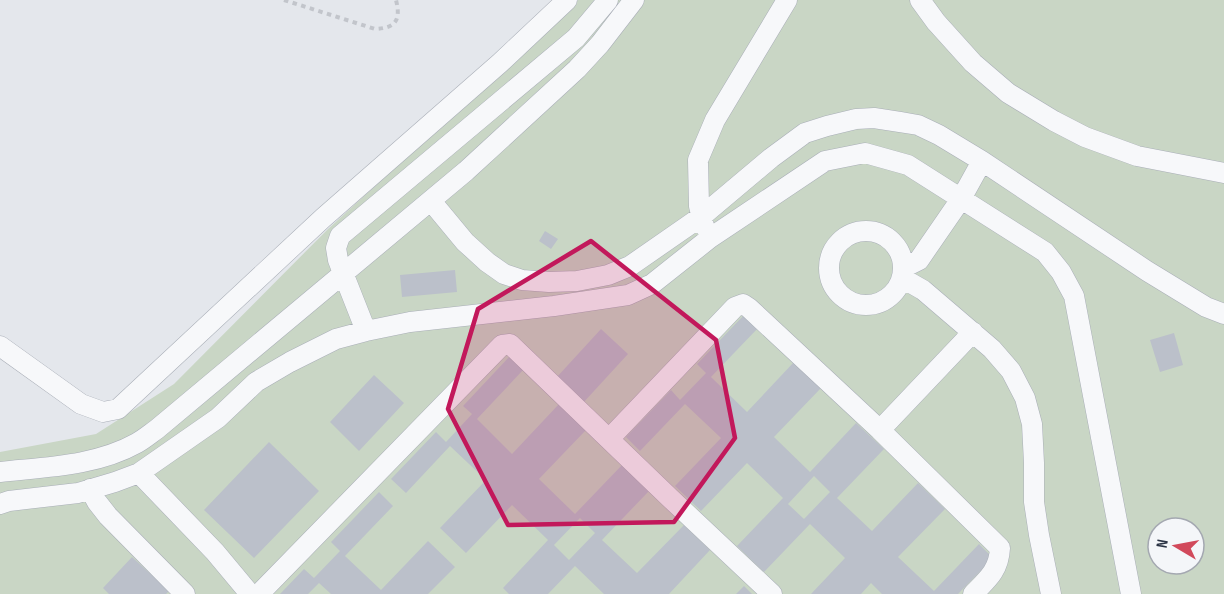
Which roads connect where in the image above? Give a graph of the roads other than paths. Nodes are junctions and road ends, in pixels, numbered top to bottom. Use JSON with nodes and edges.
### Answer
{"nodes":[{"id":1,"x":567,"y":0,"type":"edge"},
{"id":2,"x":608,"y":0,"type":"edge"},
{"id":3,"x":633,"y":0,"type":"edge"},
{"id":4,"x":787,"y":0,"type":"edge"},
{"id":5,"x":920,"y":0,"type":"edge"},
{"id":6,"x":982,"y":161,"type":"junction"},
{"id":7,"x":1224,"y":173,"type":"edge"},
{"id":8,"x":961,"y":199,"type":"junction"},
{"id":9,"x":431,"y":201,"type":"junction"},
{"id":10,"x":702,"y":216,"type":"junction"},
{"id":11,"x":707,"y":240,"type":"junction"},
{"id":12,"x":344,"y":274,"type":"junction"},
{"id":13,"x":1224,"y":314,"type":"edge"},
{"id":14,"x":366,"y":331,"type":"junction"},
{"id":15,"x":973,"y":332,"type":"junction"},
{"id":16,"x":0,"y":346,"type":"edge"},
{"id":17,"x":880,"y":430,"type":"junction"},
{"id":18,"x":609,"y":439,"type":"junction"},
{"id":19,"x":0,"y":472,"type":"edge"},
{"id":20,"x":139,"y":473,"type":"junction"},
{"id":21,"x":90,"y":489,"type":"junction"},
{"id":22,"x":0,"y":504,"type":"edge"},
{"id":23,"x":185,"y":594,"type":"edge"},
{"id":24,"x":250,"y":594,"type":"edge"},
{"id":25,"x":259,"y":594,"type":"edge"},
{"id":26,"x":772,"y":594,"type":"edge"},
{"id":27,"x":974,"y":594,"type":"edge"},
{"id":28,"x":1052,"y":594,"type":"edge"},
{"id":29,"x":1131,"y":594,"type":"edge"}],
"edges":[{"from":1,"to":16,"type":"street"},
{"from":2,"to":12,"type":"street"},
{"from":3,"to":9,"type":"street"},
{"from":4,"to":10,"type":"street"},
{"from":5,"to":7,"type":"street"},
{"from":6,"to":8,"type":"street"},
{"from":6,"to":10,"type":"street"},
{"from":6,"to":13,"type":"street"},
{"from":8,"to":11,"type":"street"},
{"from":8,"to":15,"type":"street"},
{"from":8,"to":29,"type":"street"},
{"from":9,"to":10,"type":"street"},
{"from":9,"to":12,"type":"street"},
{"from":10,"to":11,"type":"street"},
{"from":11,"to":14,"type":"street"},
{"from":12,"to":14,"type":"street"},
{"from":12,"to":19,"type":"street"},
{"from":14,"to":20,"type":"street"},
{"from":15,"to":17,"type":"street"},
{"from":15,"to":28,"type":"street"},
{"from":17,"to":18,"type":"street"},
{"from":17,"to":27,"type":"street"},
{"from":18,"to":25,"type":"street"},
{"from":18,"to":26,"type":"street"},
{"from":20,"to":21,"type":"street"},
{"from":20,"to":24,"type":"street"},
{"from":21,"to":22,"type":"street"},
{"from":21,"to":23,"type":"street"}]}
